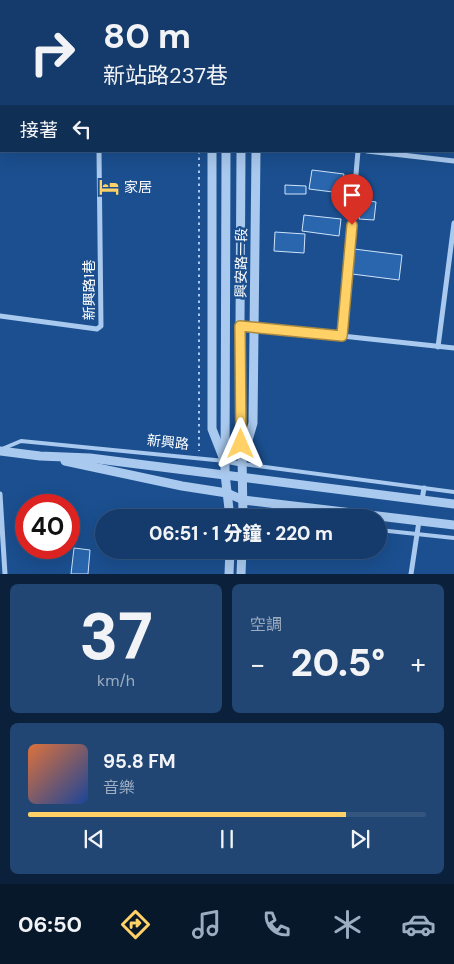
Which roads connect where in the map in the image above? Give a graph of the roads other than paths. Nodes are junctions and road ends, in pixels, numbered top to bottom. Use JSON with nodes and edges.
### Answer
{"nodes":[{"id":1,"x":100,"y":152,"type":"edge"},
{"id":2,"x":212,"y":152,"type":"edge"},
{"id":3,"x":226,"y":152,"type":"edge"},
{"id":4,"x":241,"y":152,"type":"edge"},
{"id":5,"x":256,"y":152,"type":"edge"},
{"id":6,"x":358,"y":152,"type":"edge"},
{"id":7,"x":376,"y":152,"type":"edge"},
{"id":8,"x":454,"y":161,"type":"edge"},
{"id":9,"x":454,"y":223,"type":"edge"},
{"id":10,"x":0,"y":316,"type":"edge"},
{"id":11,"x":240,"y":326,"type":"junction"},
{"id":12,"x":253,"y":327,"type":"junction"},
{"id":13,"x":342,"y":336,"type":"junction"},
{"id":14,"x":438,"y":346,"type":"junction"},
{"id":15,"x":454,"y":348,"type":"edge"},
{"id":16,"x":0,"y":450,"type":"edge"},
{"id":17,"x":40,"y":456,"type":"junction"},
{"id":18,"x":225,"y":461,"type":"junction"},
{"id":19,"x":241,"y":464,"type":"junction"},
{"id":20,"x":225,"y":474,"type":"junction"},
{"id":21,"x":241,"y":478,"type":"junction"},
{"id":22,"x":424,"y":488,"type":"junction"},
{"id":23,"x":454,"y":492,"type":"edge"},
{"id":24,"x":227,"y":493,"type":"junction"},
{"id":25,"x":0,"y":494,"type":"edge"},
{"id":26,"x":243,"y":500,"type":"junction"},
{"id":27,"x":422,"y":500,"type":"junction"},
{"id":28,"x":454,"y":504,"type":"edge"},
{"id":29,"x":229,"y":509,"type":"edge"},
{"id":30,"x":243,"y":509,"type":"edge"},
{"id":31,"x":420,"y":521,"type":"junction"},
{"id":32,"x":454,"y":526,"type":"edge"},
{"id":33,"x":387,"y":531,"type":"edge"},
{"id":34,"x":418,"y":534,"type":"junction"},
{"id":35,"x":454,"y":538,"type":"edge"},
{"id":36,"x":230,"y":559,"type":"edge"},
{"id":37,"x":242,"y":559,"type":"edge"},
{"id":38,"x":5,"y":574,"type":"edge"},
{"id":39,"x":229,"y":574,"type":"edge"},
{"id":40,"x":241,"y":574,"type":"edge"},
{"id":41,"x":411,"y":574,"type":"edge"}],
"edges":[{"from":1,"to":10,"type":"street","name":"新興路1巷"},
{"from":2,"to":18,"type":"street","name":"興安路一段"},
{"from":3,"to":18,"type":"street","name":"興安路一段"},
{"from":4,"to":11,"type":"street","name":"興安路一段"},
{"from":5,"to":12,"type":"street","name":"興安路一段"},
{"from":6,"to":13,"type":"street"},
{"from":7,"to":8,"type":"street"},
{"from":9,"to":14,"type":"street"},
{"from":11,"to":12,"type":"lane"},
{"from":11,"to":19,"type":"street","name":"興安路一段"},
{"from":12,"to":13,"type":"lane"},
{"from":12,"to":19,"type":"street","name":"興安路一段"},
{"from":13,"to":14,"type":"street"},
{"from":14,"to":15,"type":"street"},
{"from":16,"to":17,"type":"street","name":"新興路"},
{"from":16,"to":18,"type":"lane","name":"新興路"},
{"from":17,"to":20,"type":"street","name":"新興路"},
{"from":17,"to":24,"type":"street","name":"新興路"},
{"from":18,"to":19,"type":"street","name":"新興路"},
{"from":18,"to":20,"type":"street","name":"興安路一段"},
{"from":19,"to":21,"type":"street","name":"興安路一段"},
{"from":19,"to":22,"type":"lane","name":"新興路"},
{"from":20,"to":21,"type":"street","name":"新興路"},
{"from":20,"to":24,"type":"street","name":"興安路一段"},
{"from":21,"to":26,"type":"street","name":"興安路一段"},
{"from":21,"to":27,"type":"street","name":"新興路"},
{"from":22,"to":23,"type":"lane","name":"新興路"},
{"from":22,"to":27,"type":"street"},
{"from":24,"to":26,"type":"street","name":"新興路"},
{"from":24,"to":29,"type":"street","name":"興安路一段"},
{"from":25,"to":38,"type":"street"},
{"from":26,"to":30,"type":"street","name":"興安路一段"},
{"from":26,"to":31,"type":"street","name":"新興路"},
{"from":27,"to":28,"type":"street","name":"新興路"},
{"from":31,"to":32,"type":"street","name":"新興路"},
{"from":31,"to":34,"type":"street"},
{"from":33,"to":34,"type":"lane"},
{"from":34,"to":35,"type":"lane"},
{"from":34,"to":41,"type":"street"},
{"from":36,"to":39,"type":"street"},
{"from":37,"to":40,"type":"street"}]}
